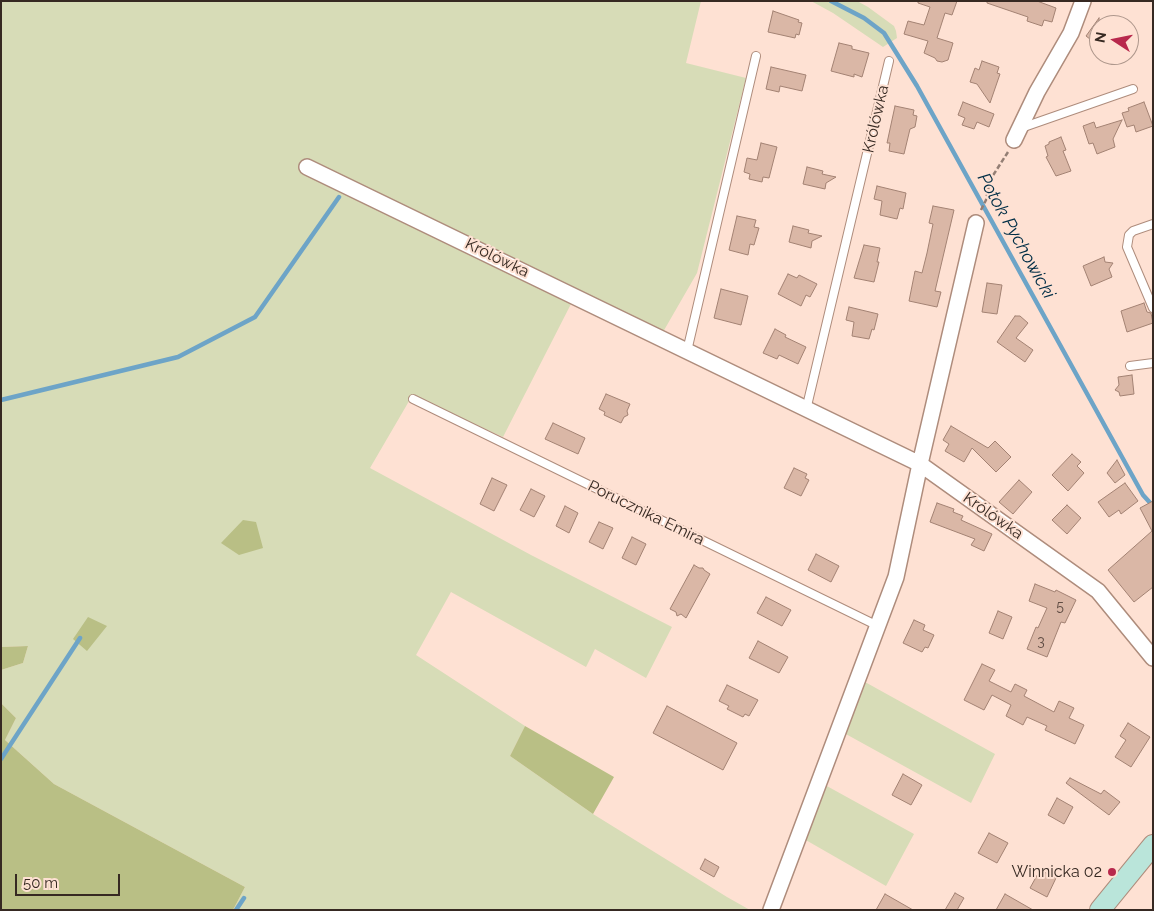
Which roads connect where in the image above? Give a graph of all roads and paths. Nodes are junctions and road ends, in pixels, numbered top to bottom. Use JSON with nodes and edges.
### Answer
{"nodes":[{"id":1,"x":1083,"y":1,"type":"edge"},
{"id":2,"x":756,"y":56,"type":"dead end"},
{"id":3,"x":889,"y":61,"type":"dead end"},
{"id":4,"x":1133,"y":89,"type":"dead end"},
{"id":5,"x":1018,"y":134,"type":"junction"},
{"id":6,"x":307,"y":167,"type":"dead end"},
{"id":7,"x":978,"y":217,"type":"joint"},
{"id":8,"x":1153,"y":224,"type":"edge"},
{"id":9,"x":1153,"y":308,"type":"edge"},
{"id":10,"x":687,"y":351,"type":"junction"},
{"id":11,"x":1153,"y":363,"type":"edge"},
{"id":12,"x":1130,"y":366,"type":"dead end"},
{"id":13,"x":414,"y":399,"type":"dead end"},
{"id":14,"x":806,"y":410,"type":"junction"},
{"id":15,"x":920,"y":464,"type":"junction"},
{"id":16,"x":878,"y":626,"type":"junction"},
{"id":17,"x":1153,"y":658,"type":"edge"},
{"id":18,"x":1153,"y":845,"type":"edge"},
{"id":19,"x":771,"y":910,"type":"edge"},
{"id":20,"x":1100,"y":910,"type":"edge"}],
"edges":[{"from":1,"to":5,"type":"street"},
{"from":2,"to":10,"type":"lane"},
{"from":3,"to":14,"type":"lane","name":"Królówka"},
{"from":4,"to":5,"type":"lane"},
{"from":5,"to":7,"type":"path"},
{"from":6,"to":10,"type":"street","name":"Królówka"},
{"from":7,"to":15,"type":"street"},
{"from":8,"to":9,"type":"lane"},
{"from":10,"to":14,"type":"street","name":"Królówka"},
{"from":11,"to":12,"type":"lane"},
{"from":13,"to":16,"type":"lane","name":"Porucznika Emira"},
{"from":14,"to":15,"type":"street","name":"Królówka"},
{"from":15,"to":16,"type":"street"},
{"from":15,"to":17,"type":"street","name":"Królówka"},
{"from":16,"to":19,"type":"street"},
{"from":18,"to":20,"type":"street"}]}
